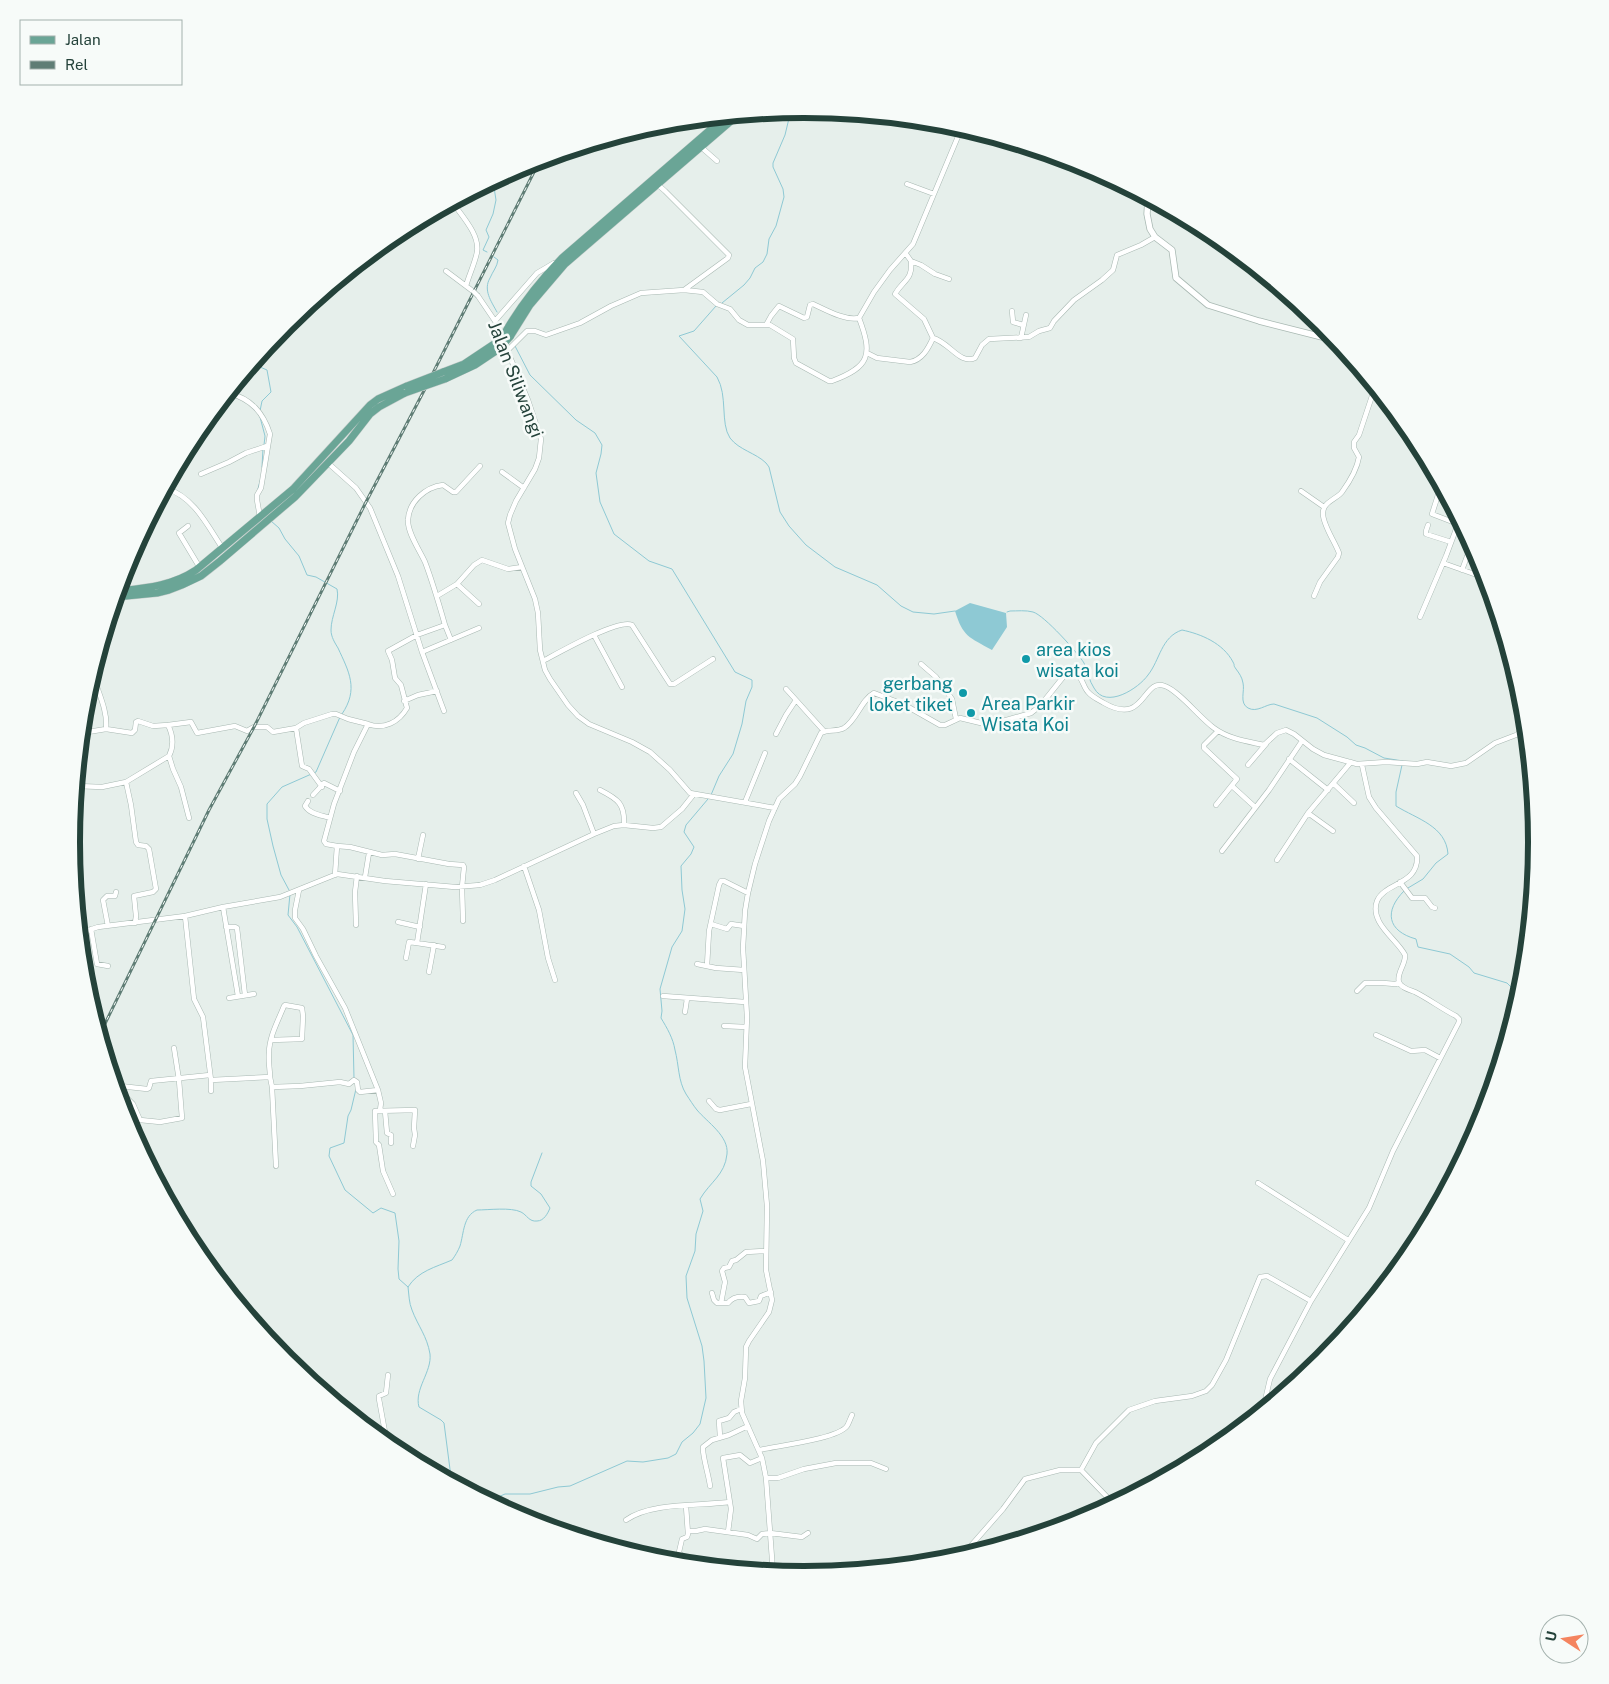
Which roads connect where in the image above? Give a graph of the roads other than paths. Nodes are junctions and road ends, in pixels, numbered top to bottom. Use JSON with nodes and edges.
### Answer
{"nodes":[{"id":1,"x":730,"y":122,"type":"edge"},
{"id":2,"x":717,"y":123,"type":"edge"},
{"id":3,"x":959,"y":134,"type":"edge"},
{"id":4,"x":701,"y":147,"type":"junction"},
{"id":5,"x":717,"y":161,"type":"dead end"},
{"id":6,"x":657,"y":184,"type":"junction"},
{"id":7,"x":907,"y":184,"type":"dead end"},
{"id":8,"x":934,"y":194,"type":"junction"},
{"id":9,"x":1149,"y":205,"type":"edge"},
{"id":10,"x":456,"y":207,"type":"edge"},
{"id":11,"x":1155,"y":237,"type":"junction"},
{"id":12,"x":906,"y":254,"type":"junction"},
{"id":13,"x":562,"y":258,"type":"junction"},
{"id":14,"x":911,"y":261,"type":"junction"},
{"id":15,"x":446,"y":271,"type":"dead end"},
{"id":16,"x":949,"y":279,"type":"dead end"},
{"id":17,"x":466,"y":286,"type":"junction"},
{"id":18,"x":684,"y":290,"type":"junction"},
{"id":19,"x":1012,"y":311,"type":"dead end"},
{"id":20,"x":1026,"y":316,"type":"dead end"},
{"id":21,"x":859,"y":318,"type":"junction"},
{"id":22,"x":495,"y":321,"type":"junction"},
{"id":23,"x":766,"y":325,"type":"junction"},
{"id":24,"x":1023,"y":325,"type":"junction"},
{"id":25,"x":508,"y":334,"type":"junction"},
{"id":26,"x":1322,"y":336,"type":"edge"},
{"id":27,"x":933,"y":338,"type":"junction"},
{"id":28,"x":1021,"y":338,"type":"junction"},
{"id":29,"x":507,"y":351,"type":"junction"},
{"id":30,"x":867,"y":353,"type":"junction"},
{"id":31,"x":406,"y":389,"type":"junction"},
{"id":32,"x":1373,"y":394,"type":"edge"},
{"id":33,"x":235,"y":395,"type":"edge"},
{"id":34,"x":267,"y":446,"type":"junction"},
{"id":35,"x":328,"y":463,"type":"junction"},
{"id":36,"x":480,"y":466,"type":"dead end"},
{"id":37,"x":502,"y":472,"type":"dead end"},
{"id":38,"x":201,"y":474,"type":"dead end"},
{"id":39,"x":524,"y":488,"type":"junction"},
{"id":40,"x":172,"y":490,"type":"edge"},
{"id":41,"x":1301,"y":491,"type":"dead end"},
{"id":42,"x":1440,"y":494,"type":"edge"},
{"id":43,"x":1324,"y":507,"type":"junction"},
{"id":44,"x":260,"y":517,"type":"junction"},
{"id":45,"x":1454,"y":523,"type":"edge"},
{"id":46,"x":1428,"y":525,"type":"dead end"},
{"id":47,"x":188,"y":526,"type":"dead end"},
{"id":48,"x":1458,"y":530,"type":"edge"},
{"id":49,"x":1451,"y":542,"type":"junction"},
{"id":50,"x":223,"y":549,"type":"junction"},
{"id":51,"x":1468,"y":553,"type":"edge"},
{"id":52,"x":1443,"y":564,"type":"junction"},
{"id":53,"x":522,"y":567,"type":"junction"},
{"id":54,"x":200,"y":568,"type":"junction"},
{"id":55,"x":1462,"y":570,"type":"junction"},
{"id":56,"x":1478,"y":574,"type":"edge"},
{"id":57,"x":457,"y":584,"type":"junction"},
{"id":58,"x":125,"y":590,"type":"edge"},
{"id":59,"x":123,"y":596,"type":"edge"},
{"id":60,"x":437,"y":596,"type":"junction"},
{"id":61,"x":1314,"y":596,"type":"dead end"},
{"id":62,"x":479,"y":604,"type":"dead end"},
{"id":63,"x":1420,"y":616,"type":"dead end"},
{"id":64,"x":445,"y":625,"type":"junction"},
{"id":65,"x":478,"y":628,"type":"dead end"},
{"id":66,"x":594,"y":635,"type":"junction"},
{"id":67,"x":417,"y":636,"type":"junction"},
{"id":68,"x":451,"y":640,"type":"junction"},
{"id":69,"x":422,"y":652,"type":"junction"},
{"id":70,"x":713,"y":659,"type":"dead end"},
{"id":71,"x":542,"y":661,"type":"junction"},
{"id":72,"x":921,"y":664,"type":"dead end"},
{"id":73,"x":622,"y":686,"type":"dead end"},
{"id":74,"x":97,"y":688,"type":"edge"},
{"id":75,"x":786,"y":689,"type":"dead end"},
{"id":76,"x":437,"y":691,"type":"junction"},
{"id":77,"x":796,"y":700,"type":"junction"},
{"id":78,"x":404,"y":701,"type":"junction"},
{"id":79,"x":444,"y":711,"type":"dead end"},
{"id":80,"x":956,"y":719,"type":"junction"},
{"id":81,"x":368,"y":724,"type":"junction"},
{"id":82,"x":168,"y":725,"type":"junction"},
{"id":83,"x":296,"y":728,"type":"junction"},
{"id":84,"x":106,"y":729,"type":"junction"},
{"id":85,"x":824,"y":731,"type":"junction"},
{"id":86,"x":1218,"y":731,"type":"junction"},
{"id":87,"x":89,"y":732,"type":"edge"},
{"id":88,"x":1520,"y":732,"type":"edge"},
{"id":89,"x":776,"y":734,"type":"dead end"},
{"id":90,"x":1302,"y":741,"type":"junction"},
{"id":91,"x":1266,"y":744,"type":"junction"},
{"id":92,"x":766,"y":753,"type":"dead end"},
{"id":93,"x":169,"y":756,"type":"junction"},
{"id":94,"x":1289,"y":759,"type":"junction"},
{"id":95,"x":1351,"y":762,"type":"junction"},
{"id":96,"x":1248,"y":765,"type":"dead end"},
{"id":97,"x":1362,"y":765,"type":"junction"},
{"id":98,"x":126,"y":782,"type":"junction"},
{"id":99,"x":1334,"y":784,"type":"junction"},
{"id":100,"x":83,"y":786,"type":"edge"},
{"id":101,"x":1232,"y":786,"type":"junction"},
{"id":102,"x":322,"y":787,"type":"junction"},
{"id":103,"x":600,"y":790,"type":"dead end"},
{"id":104,"x":1328,"y":790,"type":"junction"},
{"id":105,"x":340,"y":791,"type":"junction"},
{"id":106,"x":576,"y":794,"type":"dead end"},
{"id":107,"x":694,"y":794,"type":"junction"},
{"id":108,"x":313,"y":795,"type":"dead end"},
{"id":109,"x":308,"y":801,"type":"dead end"},
{"id":110,"x":745,"y":802,"type":"junction"},
{"id":111,"x":1354,"y":803,"type":"dead end"},
{"id":112,"x":1216,"y":805,"type":"dead end"},
{"id":113,"x":1256,"y":807,"type":"junction"},
{"id":114,"x":775,"y":808,"type":"junction"},
{"id":115,"x":1308,"y":813,"type":"junction"},
{"id":116,"x":189,"y":818,"type":"dead end"},
{"id":117,"x":330,"y":818,"type":"junction"},
{"id":118,"x":624,"y":825,"type":"junction"},
{"id":119,"x":1333,"y":831,"type":"dead end"},
{"id":120,"x":594,"y":834,"type":"junction"},
{"id":121,"x":423,"y":835,"type":"dead end"},
{"id":122,"x":337,"y":846,"type":"junction"},
{"id":123,"x":1222,"y":851,"type":"dead end"},
{"id":124,"x":369,"y":853,"type":"junction"},
{"id":125,"x":418,"y":859,"type":"junction"},
{"id":126,"x":1277,"y":860,"type":"dead end"},
{"id":127,"x":524,"y":866,"type":"junction"},
{"id":128,"x":335,"y":875,"type":"junction"},
{"id":129,"x":357,"y":876,"type":"junction"},
{"id":130,"x":364,"y":877,"type":"junction"},
{"id":131,"x":1400,"y":882,"type":"junction"},
{"id":132,"x":426,"y":884,"type":"junction"},
{"id":133,"x":462,"y":887,"type":"junction"},
{"id":134,"x":300,"y":890,"type":"junction"},
{"id":135,"x":116,"y":892,"type":"dead end"},
{"id":136,"x":748,"y":893,"type":"junction"},
{"id":137,"x":223,"y":907,"type":"junction"},
{"id":138,"x":1435,"y":908,"type":"dead end"},
{"id":139,"x":184,"y":916,"type":"junction"},
{"id":140,"x":463,"y":921,"type":"dead end"},
{"id":141,"x":398,"y":922,"type":"dead end"},
{"id":142,"x":135,"y":923,"type":"junction"},
{"id":143,"x":711,"y":924,"type":"junction"},
{"id":144,"x":108,"y":926,"type":"junction"},
{"id":145,"x":356,"y":926,"type":"dead end"},
{"id":146,"x":744,"y":926,"type":"junction"},
{"id":147,"x":226,"y":927,"type":"junction"},
{"id":148,"x":420,"y":927,"type":"junction"},
{"id":149,"x":91,"y":929,"type":"junction"},
{"id":150,"x":86,"y":931,"type":"edge"},
{"id":151,"x":417,"y":943,"type":"junction"},
{"id":152,"x":434,"y":945,"type":"junction"},
{"id":153,"x":443,"y":947,"type":"dead end"},
{"id":154,"x":406,"y":958,"type":"dead end"},
{"id":155,"x":697,"y":964,"type":"dead end"},
{"id":156,"x":108,"y":966,"type":"dead end"},
{"id":157,"x":707,"y":966,"type":"junction"},
{"id":158,"x":744,"y":970,"type":"junction"},
{"id":159,"x":429,"y":972,"type":"dead end"},
{"id":160,"x":554,"y":980,"type":"dead end"},
{"id":161,"x":1399,"y":983,"type":"junction"},
{"id":162,"x":1357,"y":992,"type":"dead end"},
{"id":163,"x":254,"y":994,"type":"dead end"},
{"id":164,"x":245,"y":995,"type":"junction"},
{"id":165,"x":238,"y":996,"type":"junction"},
{"id":166,"x":663,"y":996,"type":"dead end"},
{"id":167,"x":229,"y":998,"type":"dead end"},
{"id":168,"x":687,"y":999,"type":"junction"},
{"id":169,"x":746,"y":1002,"type":"junction"},
{"id":170,"x":685,"y":1012,"type":"dead end"},
{"id":171,"x":724,"y":1026,"type":"dead end"},
{"id":172,"x":746,"y":1027,"type":"junction"},
{"id":173,"x":1376,"y":1035,"type":"dead end"},
{"id":174,"x":271,"y":1040,"type":"junction"},
{"id":175,"x":174,"y":1048,"type":"dead end"},
{"id":176,"x":1440,"y":1058,"type":"junction"},
{"id":177,"x":270,"y":1077,"type":"junction"},
{"id":178,"x":210,"y":1078,"type":"junction"},
{"id":179,"x":179,"y":1080,"type":"junction"},
{"id":180,"x":122,"y":1086,"type":"edge"},
{"id":181,"x":272,"y":1087,"type":"junction"},
{"id":182,"x":378,"y":1090,"type":"junction"},
{"id":183,"x":211,"y":1092,"type":"dead end"},
{"id":184,"x":127,"y":1098,"type":"edge"},
{"id":185,"x":709,"y":1101,"type":"dead end"},
{"id":186,"x":751,"y":1104,"type":"junction"},
{"id":187,"x":382,"y":1111,"type":"junction"},
{"id":188,"x":391,"y":1143,"type":"dead end"},
{"id":189,"x":413,"y":1146,"type":"dead end"},
{"id":190,"x":276,"y":1166,"type":"dead end"},
{"id":191,"x":1258,"y":1183,"type":"dead end"},
{"id":192,"x":393,"y":1194,"type":"dead end"},
{"id":193,"x":1348,"y":1240,"type":"junction"},
{"id":194,"x":765,"y":1251,"type":"junction"},
{"id":195,"x":771,"y":1292,"type":"junction"},
{"id":196,"x":712,"y":1293,"type":"dead end"},
{"id":197,"x":1311,"y":1301,"type":"junction"},
{"id":198,"x":721,"y":1303,"type":"junction"},
{"id":199,"x":388,"y":1375,"type":"dead end"},
{"id":200,"x":1265,"y":1401,"type":"edge"},
{"id":201,"x":741,"y":1409,"type":"junction"},
{"id":202,"x":852,"y":1416,"type":"dead end"},
{"id":203,"x":748,"y":1426,"type":"junction"},
{"id":204,"x":385,"y":1432,"type":"edge"},
{"id":205,"x":720,"y":1437,"type":"junction"},
{"id":206,"x":759,"y":1450,"type":"junction"},
{"id":207,"x":762,"y":1458,"type":"junction"},
{"id":208,"x":886,"y":1469,"type":"dead end"},
{"id":209,"x":1081,"y":1470,"type":"junction"},
{"id":210,"x":766,"y":1478,"type":"junction"},
{"id":211,"x":710,"y":1486,"type":"dead end"},
{"id":212,"x":1110,"y":1499,"type":"edge"},
{"id":213,"x":730,"y":1502,"type":"junction"},
{"id":214,"x":686,"y":1506,"type":"junction"},
{"id":215,"x":626,"y":1520,"type":"dead end"},
{"id":216,"x":688,"y":1531,"type":"junction"},
{"id":217,"x":728,"y":1532,"type":"junction"},
{"id":218,"x":770,"y":1533,"type":"junction"},
{"id":219,"x":808,"y":1533,"type":"dead end"},
{"id":220,"x":969,"y":1547,"type":"edge"},
{"id":221,"x":681,"y":1556,"type":"edge"},
{"id":222,"x":772,"y":1565,"type":"edge"}],
"edges":[{"from":1,"to":4,"type":"main road"},
{"from":2,"to":13,"type":"main road"},
{"from":3,"to":8,"type":"street"},
{"from":4,"to":5,"type":"street"},
{"from":4,"to":6,"type":"main road"},
{"from":6,"to":18,"type":"street"},
{"from":6,"to":25,"type":"main road"},
{"from":7,"to":8,"type":"street"},
{"from":8,"to":12,"type":"street"},
{"from":9,"to":11,"type":"street"},
{"from":10,"to":17,"type":"street"},
{"from":11,"to":26,"type":"street"},
{"from":11,"to":28,"type":"street"},
{"from":12,"to":14,"type":"street"},
{"from":12,"to":21,"type":"street"},
{"from":13,"to":22,"type":"street"},
{"from":13,"to":25,"type":"main road"},
{"from":14,"to":16,"type":"street"},
{"from":14,"to":27,"type":"street"},
{"from":15,"to":17,"type":"street","name":"Jalan Siliwangi"},
{"from":17,"to":22,"type":"street","name":"Jalan Siliwangi","bridge":true},
{"from":18,"to":23,"type":"street"},
{"from":18,"to":29,"type":"street"},
{"from":19,"to":24,"type":"street"},
{"from":20,"to":24,"type":"street"},
{"from":21,"to":23,"type":"street"},
{"from":21,"to":30,"type":"street"},
{"from":22,"to":29,"type":"street","name":"Jalan Siliwangi"},
{"from":23,"to":30,"type":"street"},
{"from":24,"to":28,"type":"street"},
{"from":25,"to":31,"type":"main road","bridge":true},
{"from":27,"to":28,"type":"street"},
{"from":27,"to":30,"type":"street"},
{"from":29,"to":39,"type":"street","name":"Jalan Siliwangi"},
{"from":31,"to":35,"type":"main road"},
{"from":31,"to":44,"type":"main road"},
{"from":32,"to":43,"type":"street"},
{"from":33,"to":34,"type":"street"},
{"from":34,"to":38,"type":"street"},
{"from":34,"to":44,"type":"street"},
{"from":35,"to":59,"type":"main road"},
{"from":35,"to":67,"type":"street"},
{"from":36,"to":60,"type":"street"},
{"from":37,"to":39,"type":"street"},
{"from":39,"to":53,"type":"street","name":"Jalan Siliwangi"},
{"from":40,"to":50,"type":"street"},
{"from":41,"to":43,"type":"street"},
{"from":42,"to":45,"type":"street"},
{"from":43,"to":61,"type":"street"},
{"from":44,"to":50,"type":"main road"},
{"from":46,"to":49,"type":"street"},
{"from":47,"to":54,"type":"street"},
{"from":48,"to":49,"type":"street"},
{"from":49,"to":52,"type":"street"},
{"from":50,"to":54,"type":"main road"},
{"from":51,"to":55,"type":"street"},
{"from":52,"to":55,"type":"street"},
{"from":52,"to":63,"type":"street"},
{"from":53,"to":57,"type":"street"},
{"from":53,"to":71,"type":"street","name":"Jalan Siliwangi"},
{"from":54,"to":58,"type":"main road"},
{"from":55,"to":56,"type":"street"},
{"from":57,"to":60,"type":"street"},
{"from":57,"to":62,"type":"street"},
{"from":60,"to":64,"type":"street"},
{"from":64,"to":67,"type":"street"},
{"from":64,"to":68,"type":"street"},
{"from":65,"to":68,"type":"street"},
{"from":66,"to":70,"type":"street"},
{"from":66,"to":71,"type":"street"},
{"from":66,"to":73,"type":"street"},
{"from":67,"to":69,"type":"street"},
{"from":67,"to":78,"type":"street"},
{"from":68,"to":69,"type":"street"},
{"from":69,"to":76,"type":"street"},
{"from":71,"to":107,"type":"street","name":"Jalan Siliwangi"},
{"from":72,"to":80,"type":"street"},
{"from":74,"to":84,"type":"street"},
{"from":75,"to":77,"type":"street"},
{"from":76,"to":78,"type":"street"},
{"from":76,"to":79,"type":"street"},
{"from":77,"to":85,"type":"street"},
{"from":77,"to":89,"type":"street"},
{"from":78,"to":81,"type":"street"},
{"from":80,"to":85,"type":"street"},
{"from":80,"to":86,"type":"street"},
{"from":81,"to":83,"type":"street"},
{"from":81,"to":105,"type":"street"},
{"from":82,"to":83,"type":"street"},
{"from":82,"to":84,"type":"street"},
{"from":82,"to":93,"type":"street"},
{"from":83,"to":102,"type":"street"},
{"from":84,"to":87,"type":"street"},
{"from":85,"to":114,"type":"street"},
{"from":86,"to":91,"type":"street"},
{"from":86,"to":101,"type":"street"},
{"from":88,"to":97,"type":"street"},
{"from":90,"to":91,"type":"street"},
{"from":90,"to":94,"type":"street"},
{"from":90,"to":95,"type":"street"},
{"from":91,"to":96,"type":"street"},
{"from":92,"to":110,"type":"street"},
{"from":93,"to":98,"type":"street"},
{"from":93,"to":116,"type":"street"},
{"from":94,"to":104,"type":"street"},
{"from":94,"to":113,"type":"street"},
{"from":95,"to":97,"type":"street"},
{"from":95,"to":99,"type":"street"},
{"from":97,"to":131,"type":"street"},
{"from":98,"to":100,"type":"street"},
{"from":98,"to":142,"type":"street"},
{"from":99,"to":104,"type":"street"},
{"from":99,"to":111,"type":"street"},
{"from":101,"to":112,"type":"street"},
{"from":101,"to":113,"type":"street"},
{"from":102,"to":105,"type":"street"},
{"from":102,"to":108,"type":"street"},
{"from":103,"to":118,"type":"street"},
{"from":104,"to":115,"type":"street"},
{"from":105,"to":117,"type":"street"},
{"from":106,"to":120,"type":"street"},
{"from":107,"to":110,"type":"street"},
{"from":107,"to":118,"type":"street"},
{"from":109,"to":117,"type":"street"},
{"from":110,"to":114,"type":"street"},
{"from":113,"to":123,"type":"street"},
{"from":114,"to":136,"type":"street"},
{"from":115,"to":119,"type":"street"},
{"from":115,"to":126,"type":"street"},
{"from":117,"to":122,"type":"street"},
{"from":118,"to":120,"type":"street"},
{"from":120,"to":127,"type":"street"},
{"from":121,"to":125,"type":"street"},
{"from":122,"to":124,"type":"street"},
{"from":122,"to":128,"type":"street"},
{"from":124,"to":125,"type":"street"},
{"from":124,"to":130,"type":"street"},
{"from":125,"to":133,"type":"street"},
{"from":127,"to":133,"type":"street"},
{"from":127,"to":160,"type":"street"},
{"from":128,"to":129,"type":"street"},
{"from":128,"to":134,"type":"street"},
{"from":129,"to":130,"type":"street"},
{"from":129,"to":145,"type":"street"},
{"from":130,"to":132,"type":"street"},
{"from":131,"to":138,"type":"street"},
{"from":131,"to":161,"type":"street"},
{"from":132,"to":133,"type":"street"},
{"from":132,"to":148,"type":"street"},
{"from":133,"to":140,"type":"street"},
{"from":134,"to":137,"type":"street"},
{"from":134,"to":182,"type":"street"},
{"from":135,"to":144,"type":"street"},
{"from":136,"to":143,"type":"street"},
{"from":136,"to":146,"type":"street"},
{"from":137,"to":139,"type":"street"},
{"from":137,"to":147,"type":"street"},
{"from":139,"to":142,"type":"street"},
{"from":139,"to":178,"type":"street"},
{"from":141,"to":148,"type":"street"},
{"from":142,"to":144,"type":"street"},
{"from":143,"to":146,"type":"street"},
{"from":143,"to":157,"type":"street"},
{"from":144,"to":149,"type":"street"},
{"from":146,"to":158,"type":"street"},
{"from":147,"to":164,"type":"street"},
{"from":147,"to":165,"type":"street"},
{"from":148,"to":151,"type":"street"},
{"from":149,"to":150,"type":"street"},
{"from":149,"to":156,"type":"street"},
{"from":151,"to":152,"type":"street"},
{"from":151,"to":154,"type":"street"},
{"from":152,"to":153,"type":"street"},
{"from":152,"to":159,"type":"street"},
{"from":155,"to":157,"type":"street"},
{"from":157,"to":158,"type":"street"},
{"from":158,"to":169,"type":"street"},
{"from":161,"to":162,"type":"street"},
{"from":161,"to":176,"type":"street"},
{"from":163,"to":164,"type":"street"},
{"from":164,"to":165,"type":"street"},
{"from":165,"to":167,"type":"street"},
{"from":166,"to":168,"type":"street"},
{"from":168,"to":169,"type":"street"},
{"from":168,"to":170,"type":"street"},
{"from":169,"to":172,"type":"street"},
{"from":171,"to":172,"type":"street"},
{"from":172,"to":186,"type":"street"},
{"from":173,"to":176,"type":"street"},
{"from":174,"to":174,"type":"street"},
{"from":174,"to":177,"type":"street"},
{"from":175,"to":179,"type":"street"},
{"from":176,"to":193,"type":"street"},
{"from":177,"to":178,"type":"street"},
{"from":177,"to":181,"type":"street"},
{"from":178,"to":179,"type":"street"},
{"from":178,"to":183,"type":"street"},
{"from":179,"to":180,"type":"street"},
{"from":179,"to":184,"type":"street"},
{"from":181,"to":182,"type":"street"},
{"from":181,"to":190,"type":"street"},
{"from":182,"to":187,"type":"street"},
{"from":185,"to":186,"type":"street"},
{"from":186,"to":194,"type":"street"},
{"from":187,"to":188,"type":"street"},
{"from":187,"to":189,"type":"street"},
{"from":187,"to":192,"type":"street"},
{"from":191,"to":193,"type":"street"},
{"from":193,"to":197,"type":"street"},
{"from":194,"to":195,"type":"street"},
{"from":194,"to":198,"type":"street"},
{"from":195,"to":198,"type":"street"},
{"from":195,"to":201,"type":"street"},
{"from":196,"to":198,"type":"street"},
{"from":197,"to":200,"type":"street"},
{"from":197,"to":209,"type":"street"},
{"from":199,"to":204,"type":"street"},
{"from":201,"to":203,"type":"street"},
{"from":201,"to":205,"type":"street"},
{"from":202,"to":206,"type":"street"},
{"from":203,"to":205,"type":"street"},
{"from":203,"to":206,"type":"street"},
{"from":205,"to":211,"type":"street"},
{"from":206,"to":207,"type":"street"},
{"from":207,"to":210,"type":"street"},
{"from":207,"to":213,"type":"street"},
{"from":208,"to":210,"type":"street"},
{"from":209,"to":212,"type":"street"},
{"from":209,"to":220,"type":"street"},
{"from":210,"to":218,"type":"street"},
{"from":213,"to":214,"type":"street"},
{"from":213,"to":217,"type":"street"},
{"from":214,"to":215,"type":"street"},
{"from":214,"to":216,"type":"street"},
{"from":216,"to":217,"type":"street"},
{"from":216,"to":221,"type":"street"},
{"from":217,"to":218,"type":"street"},
{"from":218,"to":219,"type":"street"},
{"from":218,"to":222,"type":"street"}]}
